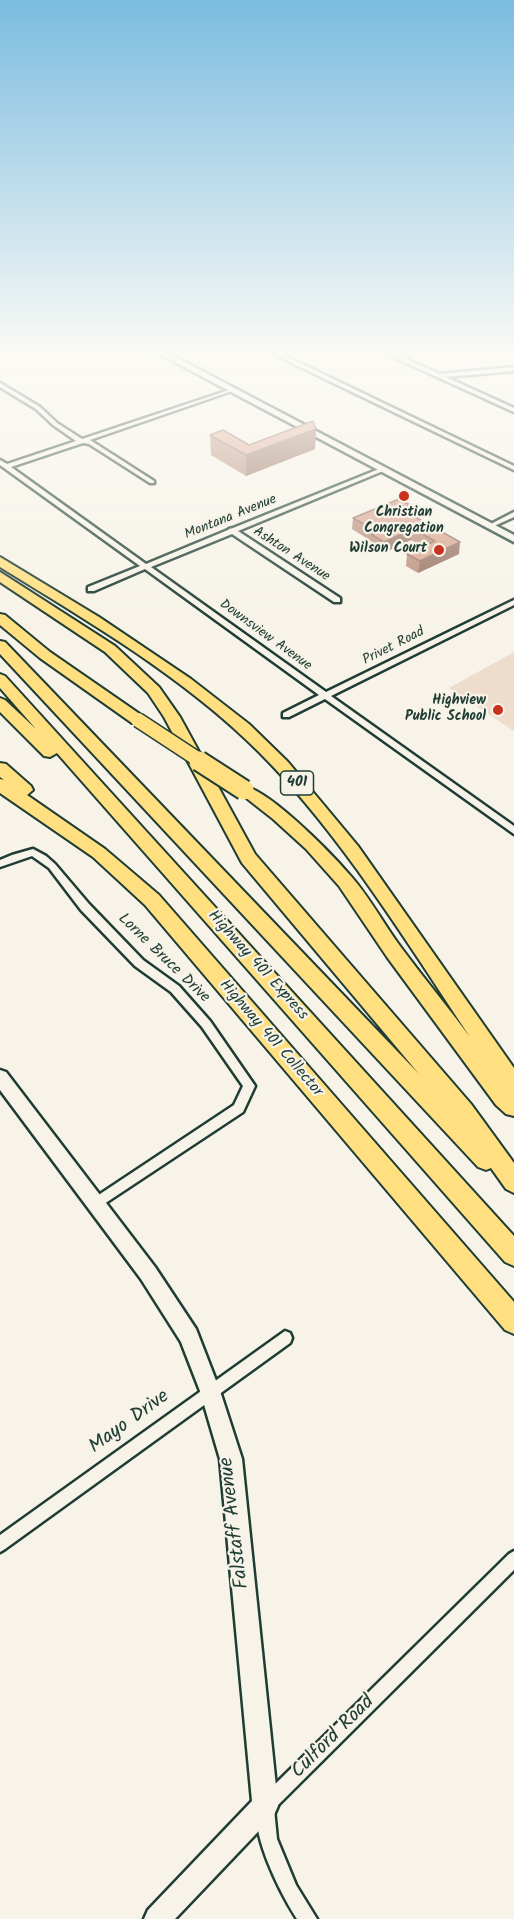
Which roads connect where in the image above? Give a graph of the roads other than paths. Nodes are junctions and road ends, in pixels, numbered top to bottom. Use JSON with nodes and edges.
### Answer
{"nodes":[{"id":1,"x":81,"y":441,"type":"joint"},
{"id":2,"x":325,"y":441,"type":"edge"},
{"id":3,"x":457,"y":441,"type":"edge"},
{"id":4,"x":3,"y":464,"type":"edge"},
{"id":5,"x":514,"y":468,"type":"edge"},
{"id":6,"x":381,"y":470,"type":"junction"},
{"id":7,"x":152,"y":482,"type":"dead end"},
{"id":8,"x":514,"y":514,"type":"edge"},
{"id":9,"x":490,"y":526,"type":"junction"},
{"id":10,"x":231,"y":530,"type":"junction"},
{"id":11,"x":514,"y":539,"type":"edge"},
{"id":12,"x":0,"y":561,"type":"edge"},
{"id":13,"x":146,"y":566,"type":"junction"},
{"id":14,"x":0,"y":576,"type":"edge"},
{"id":15,"x":91,"y":589,"type":"dead end"},
{"id":16,"x":337,"y":600,"type":"dead end"},
{"id":17,"x":514,"y":602,"type":"edge"},
{"id":18,"x":0,"y":618,"type":"edge"},
{"id":19,"x":0,"y":645,"type":"edge"},
{"id":20,"x":0,"y":679,"type":"edge"},
{"id":21,"x":326,"y":697,"type":"junction"},
{"id":22,"x":0,"y":703,"type":"edge"},
{"id":23,"x":286,"y":715,"type":"dead end"},
{"id":24,"x":0,"y":768,"type":"edge"},
{"id":25,"x":92,"y":781,"type":"junction"},
{"id":26,"x":0,"y":785,"type":"edge"},
{"id":27,"x":514,"y":831,"type":"edge"},
{"id":28,"x":99,"y":853,"type":"junction"},
{"id":29,"x":0,"y":864,"type":"edge"},
{"id":30,"x":0,"y":1077,"type":"edge"},
{"id":31,"x":514,"y":1086,"type":"edge"},
{"id":32,"x":514,"y":1107,"type":"edge"},
{"id":33,"x":514,"y":1182,"type":"edge"},
{"id":34,"x":514,"y":1189,"type":"edge"},
{"id":35,"x":95,"y":1204,"type":"junction"},
{"id":36,"x":514,"y":1254,"type":"edge"},
{"id":37,"x":514,"y":1321,"type":"edge"},
{"id":38,"x":285,"y":1338,"type":"dead end"},
{"id":39,"x":210,"y":1391,"type":"junction"},
{"id":40,"x":0,"y":1544,"type":"edge"},
{"id":41,"x":514,"y":1559,"type":"edge"},
{"id":42,"x":265,"y":1806,"type":"junction"},
{"id":43,"x":157,"y":1919,"type":"edge"},
{"id":44,"x":308,"y":1919,"type":"edge"}],
"edges":[{"from":1,"to":4,"type":"street"},
{"from":1,"to":7,"type":"street"},
{"from":2,"to":6,"type":"main road"},
{"from":3,"to":5,"type":"street"},
{"from":4,"to":13,"type":"street","name":"Downsview Avenue"},
{"from":6,"to":9,"type":"main road"},
{"from":6,"to":10,"type":"street","name":"Montana Avenue"},
{"from":8,"to":9,"type":"street"},
{"from":9,"to":11,"type":"main road"},
{"from":10,"to":13,"type":"street","name":"Montana Avenue"},
{"from":10,"to":16,"type":"street","name":"Ashton Avenue"},
{"from":12,"to":31,"type":"highway","number":"401"},
{"from":13,"to":15,"type":"street","name":"Montana Avenue"},
{"from":13,"to":21,"type":"street","name":"Downsview Avenue"},
{"from":14,"to":33,"type":"highway"},
{"from":17,"to":21,"type":"street","name":"Privet Road"},
{"from":18,"to":32,"type":"highway","bridge":true},
{"from":19,"to":34,"type":"highway","name":"Highway 401 Express"},
{"from":20,"to":25,"type":"highway","name":"Highway 401 Express"},
{"from":21,"to":23,"type":"street","name":"Privet Road"},
{"from":21,"to":27,"type":"street","name":"Downsview Avenue"},
{"from":22,"to":25,"type":"highway"},
{"from":24,"to":28,"type":"highway"},
{"from":25,"to":36,"type":"highway","name":"Highway 401 Express"},
{"from":26,"to":28,"type":"highway","name":"Highway 401 Collector"},
{"from":28,"to":37,"type":"highway","name":"Highway 401 Collector"},
{"from":29,"to":35,"type":"street","name":"Lorne Bruce Drive"},
{"from":30,"to":35,"type":"main road","name":"Falstaff Avenue"},
{"from":35,"to":39,"type":"main road","name":"Falstaff Avenue"},
{"from":38,"to":39,"type":"street","name":"Mayo Drive"},
{"from":39,"to":40,"type":"street","name":"Mayo Drive"},
{"from":39,"to":42,"type":"main road","name":"Falstaff Avenue"},
{"from":41,"to":42,"type":"street","name":"Culford Road"},
{"from":42,"to":43,"type":"main road","name":"Culford Road"},
{"from":42,"to":44,"type":"street","name":"Falstaff Avenue"}]}
